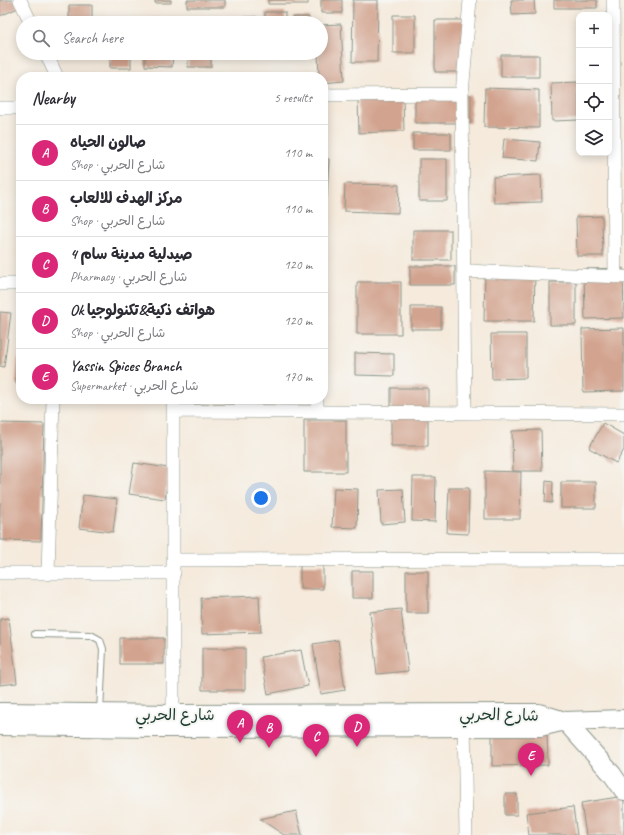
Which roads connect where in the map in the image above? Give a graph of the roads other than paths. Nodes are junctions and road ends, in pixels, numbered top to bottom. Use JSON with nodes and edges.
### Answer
{"nodes":[{"id":1,"x":20,"y":0,"type":"edge"},
{"id":2,"x":470,"y":0,"type":"edge"},
{"id":3,"x":614,"y":0,"type":"edge"},
{"id":4,"x":28,"y":16,"type":"edge"},
{"id":5,"x":49,"y":60,"type":"edge"},
{"id":6,"x":55,"y":72,"type":"edge"},
{"id":7,"x":462,"y":94,"type":"junction"},
{"id":8,"x":328,"y":95,"type":"edge"},
{"id":9,"x":0,"y":108,"type":"edge"},
{"id":10,"x":16,"y":108,"type":"edge"},
{"id":11,"x":464,"y":271,"type":"junction"},
{"id":12,"x":619,"y":276,"type":"edge"},
{"id":13,"x":0,"y":284,"type":"edge"},
{"id":14,"x":16,"y":284,"type":"edge"},
{"id":15,"x":53,"y":404,"type":"edge"},
{"id":16,"x":173,"y":405,"type":"edge"},
{"id":17,"x":317,"y":405,"type":"edge"},
{"id":18,"x":465,"y":412,"type":"junction"},
{"id":19,"x":624,"y":414,"type":"edge"},
{"id":20,"x":624,"y":559,"type":"edge"},
{"id":21,"x":174,"y":560,"type":"junction"},
{"id":22,"x":0,"y":573,"type":"edge"},
{"id":23,"x":174,"y":573,"type":"junction"},
{"id":24,"x":48,"y":574,"type":"junction"},
{"id":25,"x":36,"y":634,"type":"dead end"},
{"id":26,"x":0,"y":712,"type":"edge"},
{"id":27,"x":100,"y":713,"type":"junction"},
{"id":28,"x":173,"y":714,"type":"junction"},
{"id":29,"x":624,"y":719,"type":"edge"},
{"id":30,"x":464,"y":720,"type":"junction"},
{"id":31,"x":565,"y":721,"type":"junction"},
{"id":32,"x":0,"y":726,"type":"edge"},
{"id":33,"x":624,"y":791,"type":"edge"},
{"id":34,"x":466,"y":835,"type":"edge"}],
"edges":[{"from":1,"to":4,"type":"street"},
{"from":2,"to":7,"type":"street"},
{"from":3,"to":12,"type":"street"},
{"from":5,"to":6,"type":"street"},
{"from":7,"to":8,"type":"street"},
{"from":7,"to":11,"type":"street"},
{"from":9,"to":10,"type":"street"},
{"from":11,"to":12,"type":"street"},
{"from":11,"to":18,"type":"street"},
{"from":13,"to":14,"type":"street"},
{"from":15,"to":24,"type":"street"},
{"from":16,"to":17,"type":"street"},
{"from":16,"to":21,"type":"street"},
{"from":17,"to":18,"type":"street"},
{"from":18,"to":19,"type":"street"},
{"from":20,"to":21,"type":"street"},
{"from":21,"to":23,"type":"street"},
{"from":22,"to":24,"type":"street"},
{"from":23,"to":24,"type":"street"},
{"from":23,"to":28,"type":"street"},
{"from":25,"to":27,"type":"lane"},
{"from":26,"to":27,"type":"street","name":"شارع الحربي"},
{"from":27,"to":28,"type":"street","name":"شارع الحربي"},
{"from":28,"to":30,"type":"street","name":"شارع الحربي"},
{"from":29,"to":31,"type":"street","name":"شارع الحربي"},
{"from":30,"to":31,"type":"street","name":"شارع الحربي"},
{"from":30,"to":32,"type":"street","name":"شارع الحربي"},
{"from":30,"to":34,"type":"street"},
{"from":31,"to":33,"type":"street"}]}
